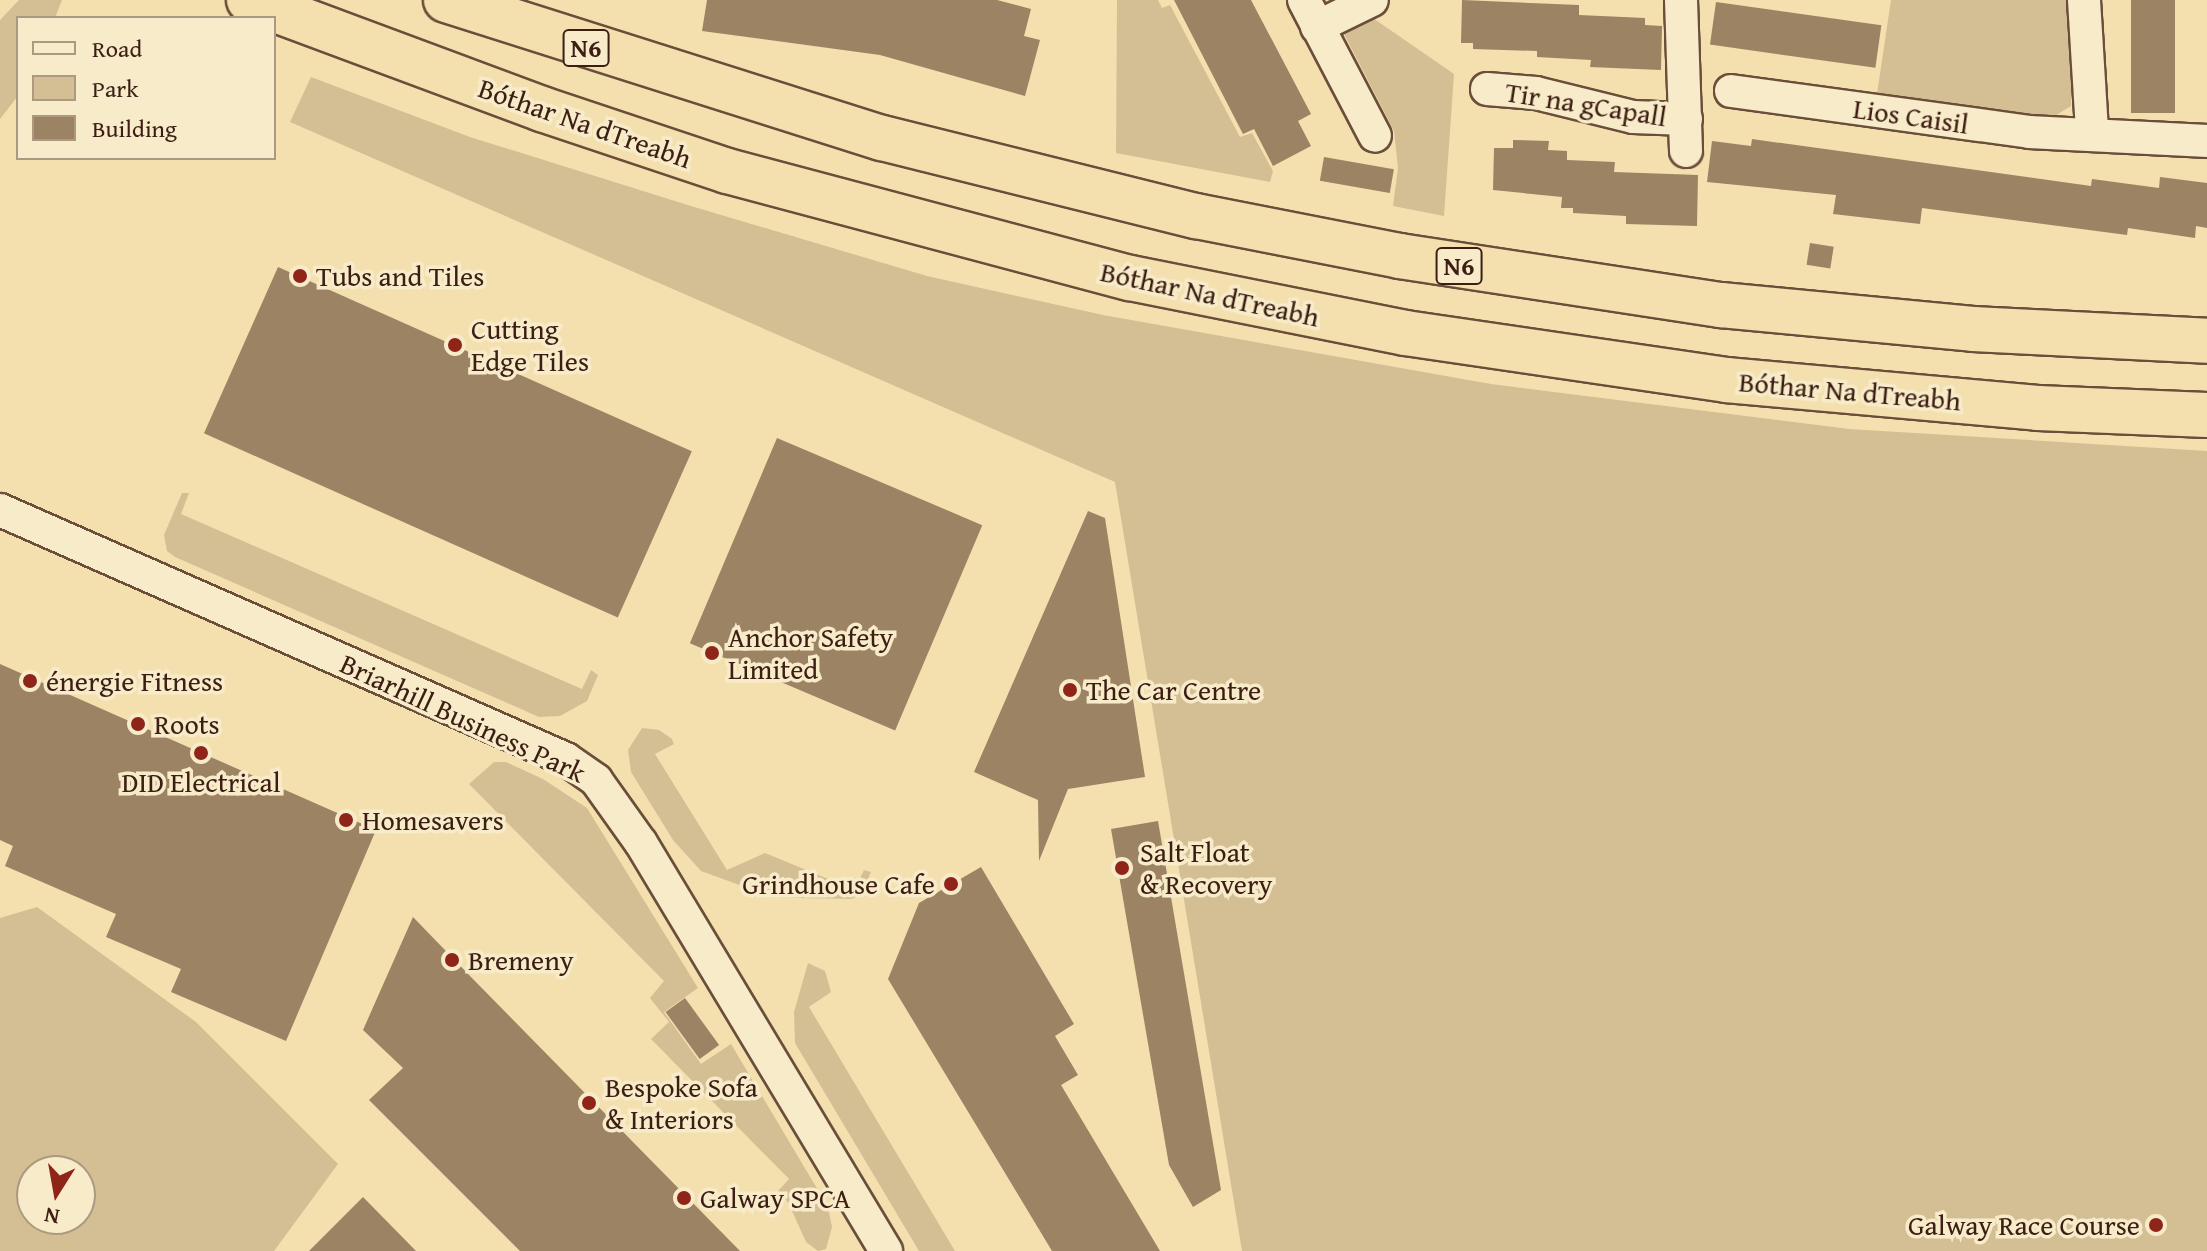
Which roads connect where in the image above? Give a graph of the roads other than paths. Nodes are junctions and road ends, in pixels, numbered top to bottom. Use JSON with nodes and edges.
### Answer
{"nodes":[{"id":1,"x":249,"y":0,"type":"edge"},
{"id":2,"x":446,"y":0,"type":"edge"},
{"id":3,"x":1372,"y":0,"type":"edge"},
{"id":4,"x":1681,"y":0,"type":"edge"},
{"id":5,"x":2084,"y":0,"type":"edge"},
{"id":6,"x":1310,"y":13,"type":"edge"},
{"id":7,"x":1487,"y":89,"type":"dead end"},
{"id":8,"x":1731,"y":91,"type":"dead end"},
{"id":9,"x":1686,"y":119,"type":"junction"},
{"id":10,"x":2092,"y":131,"type":"junction"},
{"id":11,"x":1375,"y":136,"type":"dead end"},
{"id":12,"x":2207,"y":141,"type":"edge"},
{"id":13,"x":1686,"y":151,"type":"dead end"},
{"id":14,"x":2207,"y":341,"type":"edge"},
{"id":15,"x":2207,"y":415,"type":"edge"},
{"id":16,"x":0,"y":510,"type":"edge"},
{"id":17,"x":886,"y":1251,"type":"edge"}],
"edges":[{"from":1,"to":15,"type":"highway","name":"Bóthar Na dTreabh"},
{"from":2,"to":14,"type":"highway","number":"N6"},
{"from":3,"to":6,"type":"street"},
{"from":4,"to":9,"type":"street","name":"Tir na gCapall"},
{"from":5,"to":10,"type":"street"},
{"from":6,"to":11,"type":"street"},
{"from":7,"to":9,"type":"street","name":"Tir na gCapall"},
{"from":8,"to":10,"type":"street","name":"Lios Caisil"},
{"from":9,"to":13,"type":"street","name":"Tir na gCapall"},
{"from":10,"to":12,"type":"street","name":"Lios Caisil"},
{"from":16,"to":17,"type":"street","name":"Briarhill Business Park"}]}
